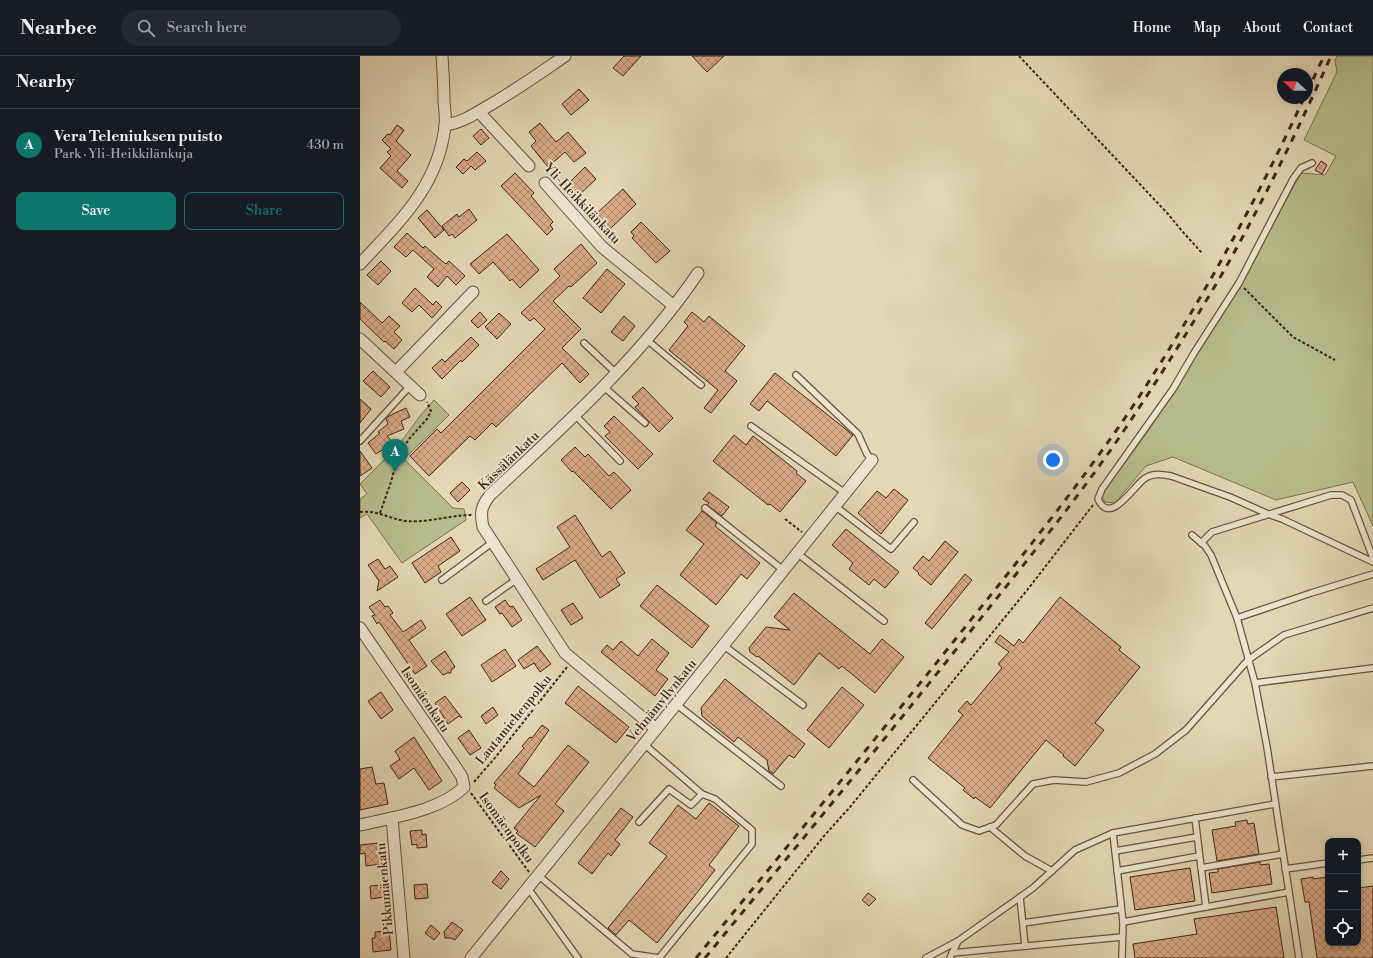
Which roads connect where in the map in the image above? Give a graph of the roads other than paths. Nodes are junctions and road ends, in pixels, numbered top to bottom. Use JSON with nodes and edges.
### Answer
{"nodes":[{"id":1,"x":442,"y":56,"type":"edge"},
{"id":2,"x":565,"y":56,"type":"edge"},
{"id":3,"x":479,"y":112,"type":"junction"},
{"id":4,"x":445,"y":124,"type":"junction"},
{"id":5,"x":1312,"y":163,"type":"dead end"},
{"id":6,"x":529,"y":166,"type":"dead end"},
{"id":7,"x":545,"y":183,"type":"dead end"},
{"id":8,"x":360,"y":264,"type":"edge"},
{"id":9,"x":698,"y":273,"type":"dead end"},
{"id":10,"x":473,"y":292,"type":"dead end"},
{"id":11,"x":674,"y":306,"type":"junction"},
{"id":12,"x":360,"y":339,"type":"edge"},
{"id":13,"x":647,"y":340,"type":"junction"},
{"id":14,"x":584,"y":343,"type":"dead end"},
{"id":15,"x":396,"y":372,"type":"junction"},
{"id":16,"x":616,"y":373,"type":"junction"},
{"id":17,"x":796,"y":375,"type":"dead end"},
{"id":18,"x":701,"y":385,"type":"dead end"},
{"id":19,"x":410,"y":386,"type":"junction"},
{"id":20,"x":604,"y":386,"type":"junction"},
{"id":21,"x":420,"y":395,"type":"road end"},
{"id":22,"x":575,"y":415,"type":"junction"},
{"id":23,"x":645,"y":423,"type":"dead end"},
{"id":24,"x":751,"y":426,"type":"dead end"},
{"id":25,"x":360,"y":441,"type":"edge"},
{"id":26,"x":872,"y":460,"type":"joint"},
{"id":27,"x":620,"y":461,"type":"dead end"},
{"id":28,"x":845,"y":493,"type":"junction"},
{"id":29,"x":835,"y":506,"type":"junction"},
{"id":30,"x":705,"y":508,"type":"dead end"},
{"id":31,"x":1268,"y":514,"type":"junction"},
{"id":32,"x":914,"y":522,"type":"dead end"},
{"id":33,"x":1192,"y":535,"type":"dead end"},
{"id":34,"x":493,"y":542,"type":"junction"},
{"id":35,"x":1201,"y":543,"type":"junction"},
{"id":36,"x":797,"y":553,"type":"junction"},
{"id":37,"x":1373,"y":558,"type":"edge"},
{"id":38,"x":1373,"y":562,"type":"edge"},
{"id":39,"x":783,"y":570,"type":"junction"},
{"id":40,"x":1373,"y":574,"type":"edge"},
{"id":41,"x":517,"y":579,"type":"junction"},
{"id":42,"x":442,"y":580,"type":"dead end"},
{"id":43,"x":486,"y":601,"type":"dead end"},
{"id":44,"x":1373,"y":608,"type":"edge"},
{"id":45,"x":1237,"y":618,"type":"junction"},
{"id":46,"x":884,"y":621,"type":"dead end"},
{"id":47,"x":360,"y":628,"type":"edge"},
{"id":48,"x":723,"y":645,"type":"junction"},
{"id":49,"x":1248,"y":660,"type":"junction"},
{"id":50,"x":1373,"y":668,"type":"edge"},
{"id":51,"x":1255,"y":683,"type":"junction"},
{"id":52,"x":676,"y":704,"type":"junction"},
{"id":53,"x":803,"y":705,"type":"dead end"},
{"id":54,"x":656,"y":729,"type":"junction"},
{"id":55,"x":644,"y":744,"type":"junction"},
{"id":56,"x":1373,"y":766,"type":"edge"},
{"id":57,"x":1271,"y":777,"type":"junction"},
{"id":58,"x":913,"y":780,"type":"dead end"},
{"id":59,"x":782,"y":786,"type":"dead end"},
{"id":60,"x":702,"y":794,"type":"junction"},
{"id":61,"x":1275,"y":804,"type":"junction"},
{"id":62,"x":392,"y":818,"type":"junction"},
{"id":63,"x":1195,"y":818,"type":"junction"},
{"id":64,"x":639,"y":822,"type":"dead end"},
{"id":65,"x":360,"y":824,"type":"edge"},
{"id":66,"x":990,"y":827,"type":"junction"},
{"id":67,"x":1113,"y":833,"type":"junction"},
{"id":68,"x":1197,"y":837,"type":"junction"},
{"id":69,"x":1115,"y":851,"type":"junction"},
{"id":70,"x":1283,"y":854,"type":"junction"},
{"id":71,"x":1199,"y":856,"type":"junction"},
{"id":72,"x":1373,"y":858,"type":"edge"},
{"id":73,"x":1361,"y":860,"type":"edge"},
{"id":74,"x":1325,"y":863,"type":"edge"},
{"id":75,"x":1201,"y":868,"type":"junction"},
{"id":76,"x":1285,"y":869,"type":"junction"},
{"id":77,"x":1052,"y":871,"type":"junction"},
{"id":78,"x":1117,"y":871,"type":"junction"},
{"id":79,"x":533,"y":881,"type":"junction"},
{"id":80,"x":1289,"y":892,"type":"junction"},
{"id":81,"x":1020,"y":897,"type":"junction"},
{"id":82,"x":1206,"y":907,"type":"junction"},
{"id":83,"x":1121,"y":909,"type":"junction"},
{"id":84,"x":1123,"y":922,"type":"junction"},
{"id":85,"x":1023,"y":923,"type":"junction"},
{"id":86,"x":1122,"y":937,"type":"junction"},
{"id":87,"x":958,"y":941,"type":"junction"},
{"id":88,"x":1025,"y":946,"type":"junction"},
{"id":89,"x":951,"y":956,"type":"edge"},
{"id":90,"x":404,"y":958,"type":"edge"},
{"id":91,"x":471,"y":958,"type":"edge"},
{"id":92,"x":578,"y":958,"type":"edge"},
{"id":93,"x":659,"y":958,"type":"edge"},
{"id":94,"x":926,"y":958,"type":"edge"},
{"id":95,"x":1122,"y":958,"type":"edge"},
{"id":96,"x":1299,"y":958,"type":"edge"}],
"edges":[{"from":1,"to":4,"type":"street"},
{"from":2,"to":3,"type":"street"},
{"from":3,"to":4,"type":"street"},
{"from":3,"to":6,"type":"street","name":"Yli-Heikkilänkatu"},
{"from":4,"to":8,"type":"street"},
{"from":5,"to":31,"type":"lane"},
{"from":7,"to":11,"type":"street","name":"Yli-Heikkilänkatu"},
{"from":9,"to":11,"type":"street","name":"Kässälänkatu"},
{"from":10,"to":15,"type":"street"},
{"from":11,"to":13,"type":"street","name":"Kässälänkatu"},
{"from":12,"to":15,"type":"street"},
{"from":13,"to":16,"type":"street","name":"Kässälänkatu"},
{"from":13,"to":18,"type":"lane"},
{"from":14,"to":16,"type":"lane"},
{"from":15,"to":19,"type":"street"},
{"from":16,"to":20,"type":"street","name":"Kässälänkatu"},
{"from":17,"to":26,"type":"lane"},
{"from":19,"to":21,"type":"street"},
{"from":19,"to":25,"type":"lane"},
{"from":20,"to":22,"type":"street","name":"Kässälänkatu"},
{"from":20,"to":23,"type":"lane"},
{"from":22,"to":27,"type":"lane"},
{"from":22,"to":34,"type":"street","name":"Kässälänkatu"},
{"from":24,"to":28,"type":"lane"},
{"from":26,"to":28,"type":"street","name":"Vehnämyllynkatu"},
{"from":28,"to":29,"type":"street","name":"Vehnämyllynkatu"},
{"from":29,"to":32,"type":"lane"},
{"from":29,"to":36,"type":"street","name":"Vehnämyllynkatu"},
{"from":30,"to":39,"type":"lane"},
{"from":31,"to":35,"type":"lane"},
{"from":31,"to":37,"type":"lane"},
{"from":31,"to":38,"type":"lane"},
{"from":33,"to":35,"type":"lane"},
{"from":34,"to":41,"type":"street"},
{"from":34,"to":42,"type":"lane"},
{"from":35,"to":45,"type":"lane"},
{"from":36,"to":39,"type":"street","name":"Vehnämyllynkatu"},
{"from":36,"to":46,"type":"lane"},
{"from":39,"to":48,"type":"street","name":"Vehnämyllynkatu"},
{"from":40,"to":45,"type":"lane"},
{"from":41,"to":43,"type":"lane"},
{"from":41,"to":54,"type":"street"},
{"from":44,"to":49,"type":"lane"},
{"from":45,"to":49,"type":"lane"},
{"from":47,"to":62,"type":"street","name":"Isomäenkatu"},
{"from":48,"to":52,"type":"street","name":"Vehnämyllynkatu"},
{"from":48,"to":53,"type":"lane"},
{"from":49,"to":51,"type":"lane"},
{"from":49,"to":66,"type":"lane"},
{"from":50,"to":51,"type":"lane"},
{"from":51,"to":57,"type":"lane"},
{"from":52,"to":54,"type":"street","name":"Vehnämyllynkatu"},
{"from":52,"to":59,"type":"lane"},
{"from":54,"to":55,"type":"street","name":"Vehnämyllynkatu"},
{"from":55,"to":60,"type":"lane"},
{"from":55,"to":79,"type":"street","name":"Vehnämyllynkatu"},
{"from":56,"to":57,"type":"lane"},
{"from":57,"to":61,"type":"lane"},
{"from":58,"to":66,"type":"lane"},
{"from":60,"to":64,"type":"lane"},
{"from":60,"to":93,"type":"lane"},
{"from":61,"to":63,"type":"lane"},
{"from":61,"to":70,"type":"lane"},
{"from":62,"to":65,"type":"street"},
{"from":62,"to":90,"type":"street","name":"Pikkumäenkatu"},
{"from":63,"to":67,"type":"lane"},
{"from":63,"to":68,"type":"lane"},
{"from":66,"to":77,"type":"lane"},
{"from":67,"to":69,"type":"lane"},
{"from":67,"to":77,"type":"lane"},
{"from":68,"to":69,"type":"lane"},
{"from":68,"to":71,"type":"lane"},
{"from":69,"to":78,"type":"lane"},
{"from":70,"to":75,"type":"lane"},
{"from":70,"to":76,"type":"lane"},
{"from":71,"to":75,"type":"lane"},
{"from":71,"to":78,"type":"lane"},
{"from":72,"to":73,"type":"lane"},
{"from":74,"to":76,"type":"lane"},
{"from":75,"to":82,"type":"lane"},
{"from":76,"to":80,"type":"lane"},
{"from":77,"to":81,"type":"lane"},
{"from":78,"to":83,"type":"lane"},
{"from":79,"to":91,"type":"street","name":"Vehnämyllynkatu"},
{"from":79,"to":92,"type":"lane"},
{"from":79,"to":93,"type":"lane"},
{"from":80,"to":82,"type":"lane"},
{"from":80,"to":96,"type":"lane"},
{"from":81,"to":85,"type":"lane"},
{"from":81,"to":87,"type":"lane"},
{"from":82,"to":84,"type":"lane"},
{"from":83,"to":84,"type":"lane"},
{"from":83,"to":85,"type":"lane"},
{"from":84,"to":86,"type":"lane"},
{"from":85,"to":88,"type":"lane"},
{"from":86,"to":88,"type":"lane"},
{"from":86,"to":95,"type":"lane"},
{"from":87,"to":89,"type":"lane"},
{"from":87,"to":94,"type":"lane"},
{"from":88,"to":89,"type":"lane"}]}
